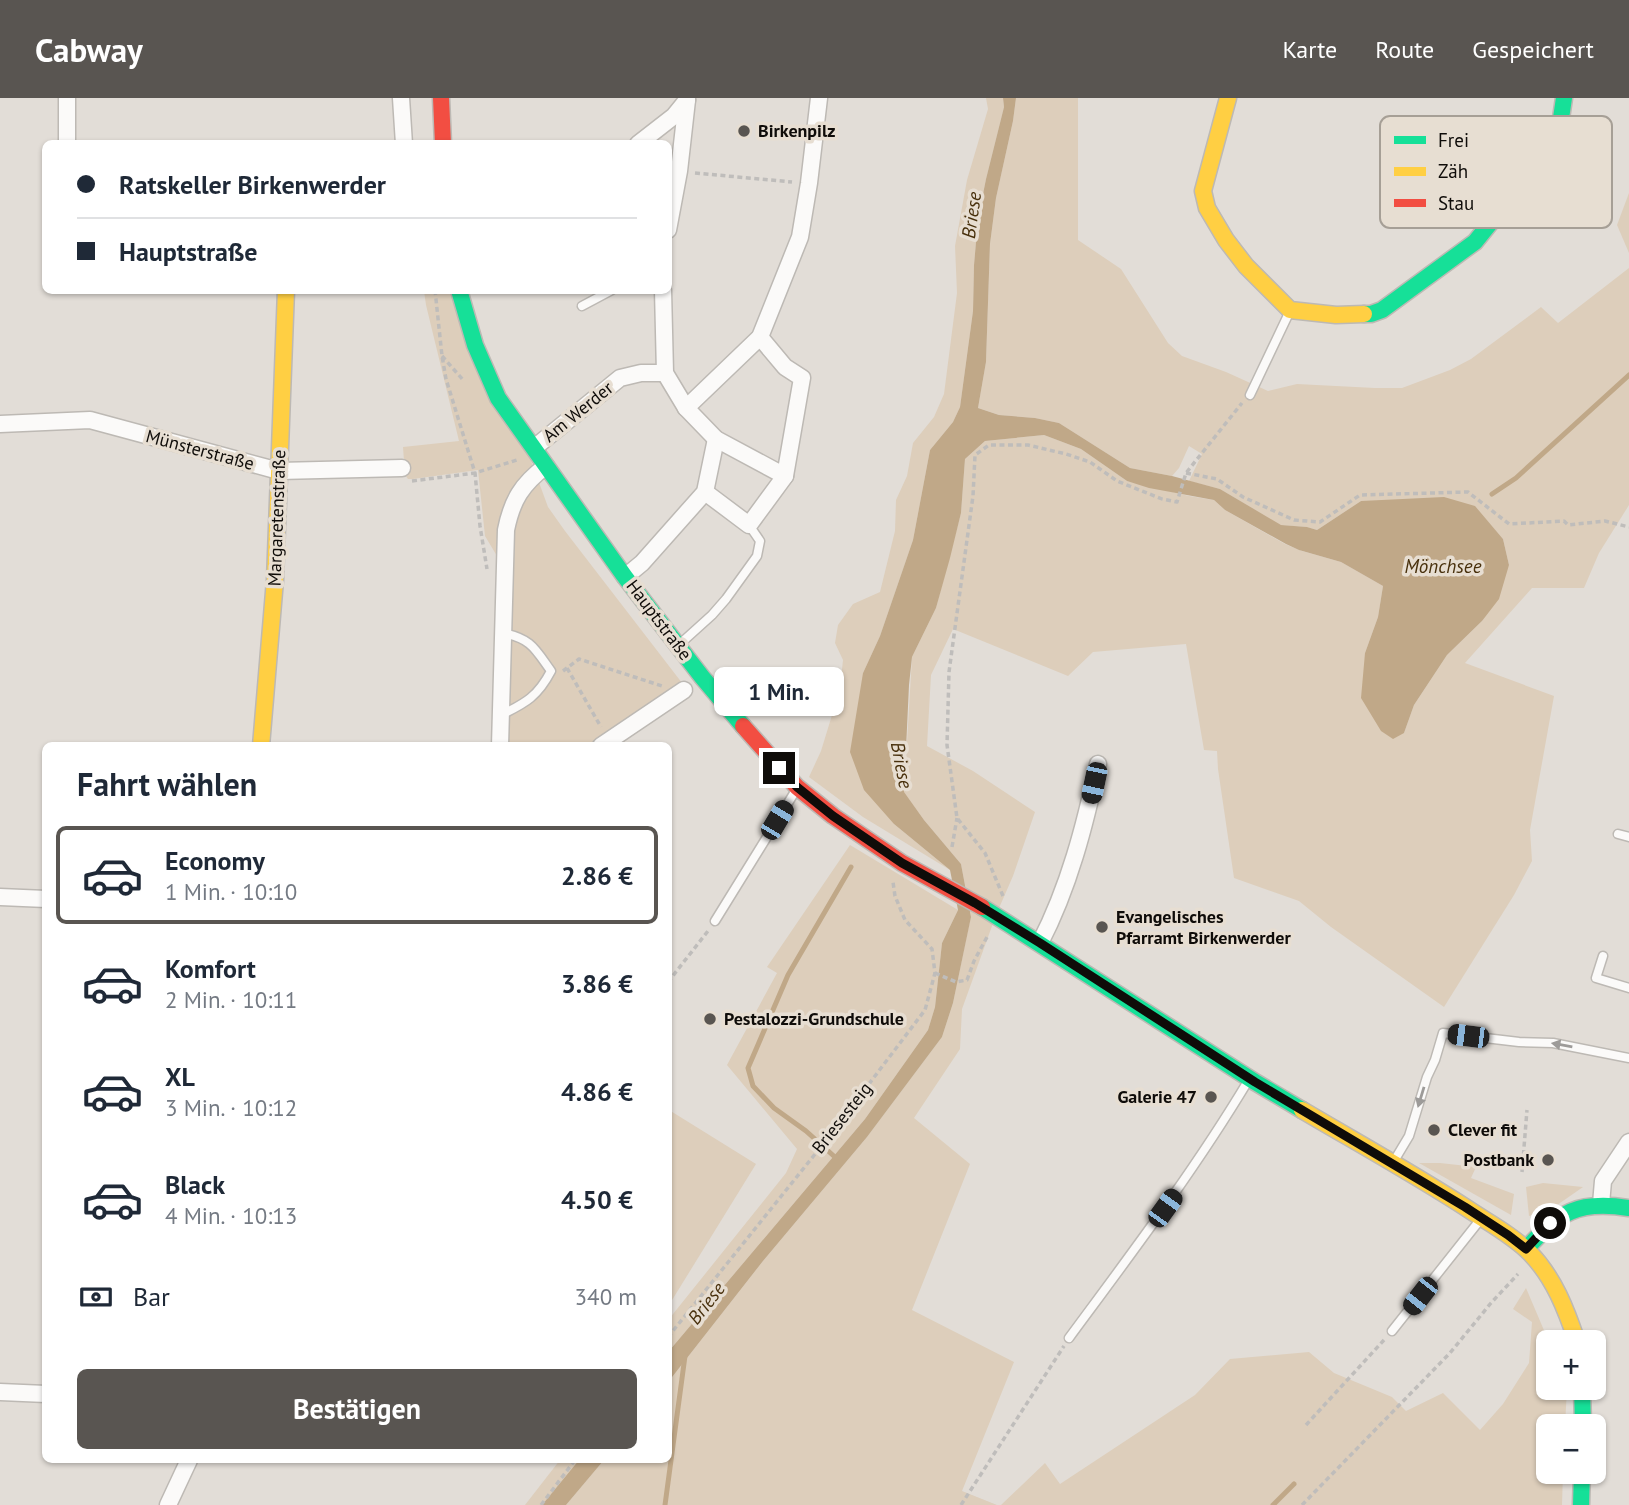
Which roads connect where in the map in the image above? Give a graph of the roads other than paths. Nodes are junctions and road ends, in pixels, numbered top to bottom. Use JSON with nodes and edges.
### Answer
{"nodes":[{"id":1,"x":67,"y":98,"type":"edge"},
{"id":2,"x":401,"y":98,"type":"edge"},
{"id":3,"x":441,"y":98,"type":"edge"},
{"id":4,"x":818,"y":98,"type":"edge"},
{"id":5,"x":1228,"y":98,"type":"edge"},
{"id":6,"x":1564,"y":98,"type":"edge"},
{"id":7,"x":687,"y":99,"type":"edge"},
{"id":8,"x":1561,"y":116,"type":"edge"},
{"id":9,"x":66,"y":140,"type":"edge"},
{"id":10,"x":404,"y":140,"type":"edge"},
{"id":11,"x":443,"y":140,"type":"edge"},
{"id":12,"x":643,"y":140,"type":"edge"},
{"id":13,"x":672,"y":209,"type":"edge"},
{"id":14,"x":1486,"y":228,"type":"edge"},
{"id":15,"x":286,"y":294,"type":"edge"},
{"id":16,"x":460,"y":294,"type":"edge"},
{"id":17,"x":604,"y":294,"type":"edge"},
{"id":18,"x":663,"y":294,"type":"edge"},
{"id":19,"x":582,"y":306,"type":"dead end"},
{"id":20,"x":1290,"y":310,"type":"junction"},
{"id":21,"x":760,"y":337,"type":"junction"},
{"id":22,"x":665,"y":373,"type":"junction"},
{"id":23,"x":1250,"y":394,"type":"road end"},
{"id":24,"x":686,"y":408,"type":"junction"},
{"id":25,"x":0,"y":424,"type":"edge"},
{"id":26,"x":716,"y":439,"type":"junction"},
{"id":27,"x":527,"y":454,"type":"junction"},
{"id":28,"x":546,"y":466,"type":"junction"},
{"id":29,"x":402,"y":468,"type":"road end"},
{"id":30,"x":279,"y":471,"type":"junction"},
{"id":31,"x":785,"y":476,"type":"junction"},
{"id":32,"x":705,"y":492,"type":"junction"},
{"id":33,"x":749,"y":525,"type":"junction"},
{"id":34,"x":625,"y":577,"type":"junction"},
{"id":35,"x":503,"y":633,"type":"junction"},
{"id":36,"x":678,"y":646,"type":"junction"},
{"id":37,"x":682,"y":691,"type":"road end"},
{"id":38,"x":500,"y":715,"type":"junction"},
{"id":39,"x":261,"y":742,"type":"edge"},
{"id":40,"x":500,"y":742,"type":"edge"},
{"id":41,"x":606,"y":742,"type":"edge"},
{"id":42,"x":1098,"y":764,"type":"dead end"},
{"id":43,"x":797,"y":787,"type":"junction"},
{"id":44,"x":1618,"y":834,"type":"dead end"},
{"id":45,"x":1629,"y":837,"type":"edge"},
{"id":46,"x":0,"y":897,"type":"edge"},
{"id":47,"x":42,"y":899,"type":"edge"},
{"id":48,"x":715,"y":921,"type":"road end"},
{"id":49,"x":1040,"y":943,"type":"junction"},
{"id":50,"x":1602,"y":956,"type":"dead end"},
{"id":51,"x":1629,"y":988,"type":"edge"},
{"id":52,"x":1629,"y":1058,"type":"edge"},
{"id":53,"x":1249,"y":1078,"type":"junction"},
{"id":54,"x":1629,"y":1142,"type":"edge"},
{"id":55,"x":1393,"y":1164,"type":"junction"},
{"id":56,"x":1601,"y":1204,"type":"junction"},
{"id":57,"x":1629,"y":1208,"type":"edge"},
{"id":58,"x":1482,"y":1218,"type":"junction"},
{"id":59,"x":1530,"y":1254,"type":"junction"},
{"id":60,"x":1573,"y":1330,"type":"edge"},
{"id":61,"x":1392,"y":1331,"type":"road end"},
{"id":62,"x":1069,"y":1338,"type":"road end"},
{"id":63,"x":0,"y":1392,"type":"edge"},
{"id":64,"x":42,"y":1394,"type":"edge"},
{"id":65,"x":188,"y":1463,"type":"edge"},
{"id":66,"x":1582,"y":1484,"type":"edge"},
{"id":67,"x":168,"y":1505,"type":"edge"},
{"id":68,"x":1581,"y":1505,"type":"edge"}],
"edges":[{"from":1,"to":9,"type":"street"},
{"from":2,"to":10,"type":"street"},
{"from":3,"to":11,"type":"main road"},
{"from":4,"to":21,"type":"street"},
{"from":5,"to":20,"type":"main road"},
{"from":6,"to":8,"type":"main road"},
{"from":7,"to":12,"type":"street"},
{"from":7,"to":13,"type":"street"},
{"from":14,"to":20,"type":"main road"},
{"from":15,"to":30,"type":"main road","name":"Margaretenstraße"},
{"from":16,"to":27,"type":"main road","name":"Hauptstraße"},
{"from":17,"to":19,"type":"lane"},
{"from":18,"to":22,"type":"street"},
{"from":20,"to":23,"type":"lane"},
{"from":21,"to":24,"type":"street"},
{"from":21,"to":31,"type":"street"},
{"from":22,"to":24,"type":"street"},
{"from":22,"to":27,"type":"street","name":"Am Werder"},
{"from":24,"to":26,"type":"street"},
{"from":25,"to":30,"type":"street","name":"Münsterstraße"},
{"from":26,"to":31,"type":"street"},
{"from":26,"to":32,"type":"street"},
{"from":27,"to":28,"type":"main road","name":"Hauptstraße"},
{"from":28,"to":34,"type":"main road","name":"Hauptstraße"},
{"from":28,"to":35,"type":"street"},
{"from":29,"to":30,"type":"street","name":"Münsterstraße"},
{"from":30,"to":39,"type":"main road","name":"Margaretenstraße"},
{"from":31,"to":33,"type":"street"},
{"from":32,"to":33,"type":"street"},
{"from":32,"to":34,"type":"street"},
{"from":33,"to":36,"type":"lane"},
{"from":34,"to":36,"type":"main road","name":"Hauptstraße"},
{"from":35,"to":38,"type":"street"},
{"from":35,"to":38,"type":"lane"},
{"from":36,"to":43,"type":"main road","name":"Hauptstraße"},
{"from":37,"to":41,"type":"street"},
{"from":38,"to":40,"type":"street"},
{"from":42,"to":49,"type":"street"},
{"from":43,"to":48,"type":"lane"},
{"from":43,"to":49,"type":"main road","name":"Hauptstraße"},
{"from":44,"to":45,"type":"lane"},
{"from":46,"to":47,"type":"street"},
{"from":49,"to":53,"type":"main road"},
{"from":50,"to":51,"type":"lane"},
{"from":52,"to":55,"type":"lane","one_way":true},
{"from":53,"to":55,"type":"main road"},
{"from":53,"to":62,"type":"lane"},
{"from":54,"to":56,"type":"street"},
{"from":55,"to":58,"type":"main road"},
{"from":56,"to":57,"type":"main road"},
{"from":56,"to":59,"type":"main road"},
{"from":58,"to":59,"type":"main road"},
{"from":58,"to":61,"type":"lane"},
{"from":59,"to":60,"type":"main road"},
{"from":63,"to":64,"type":"street"},
{"from":65,"to":67,"type":"street"},
{"from":66,"to":68,"type":"main road"}]}
